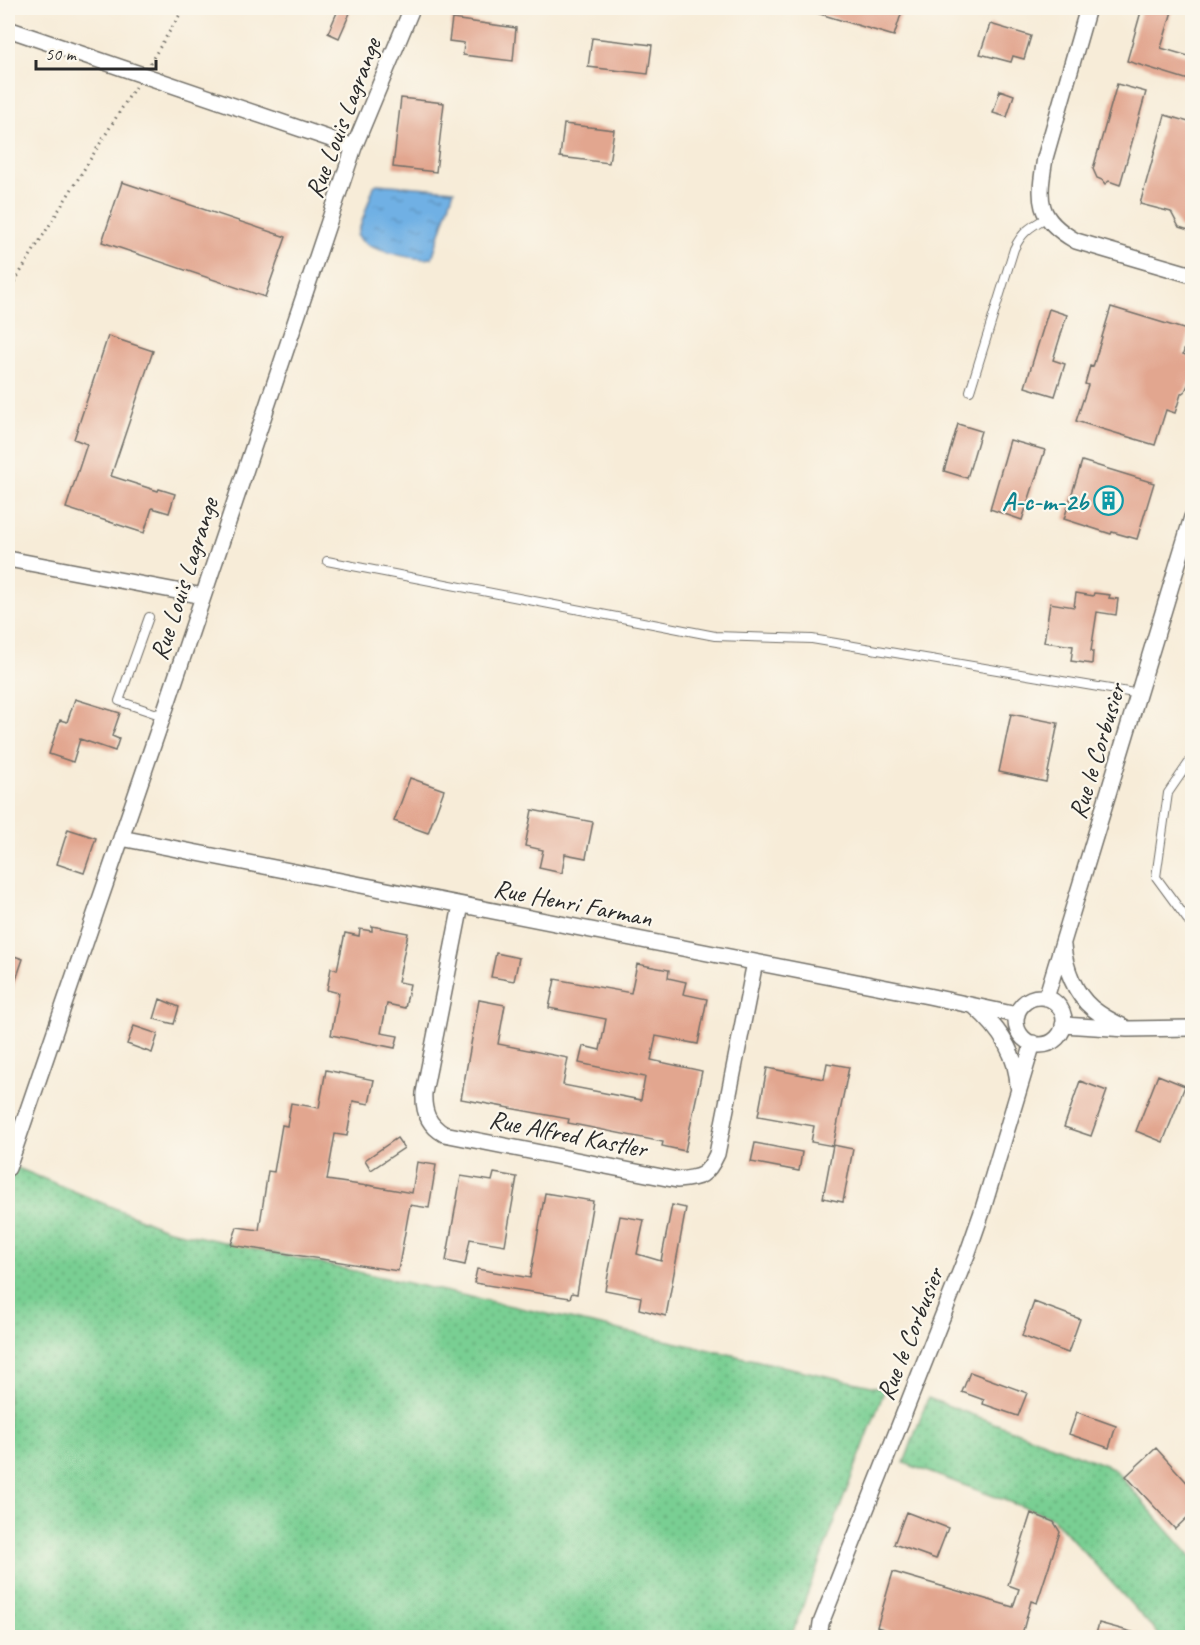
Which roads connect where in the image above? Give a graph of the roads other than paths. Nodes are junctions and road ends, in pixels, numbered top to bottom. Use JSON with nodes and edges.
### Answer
{"nodes":[{"id":1,"x":412,"y":8,"type":"edge"},
{"id":2,"x":1088,"y":8,"type":"edge"},
{"id":3,"x":8,"y":29,"type":"edge"},
{"id":4,"x":354,"y":147,"type":"junction"},
{"id":5,"x":1046,"y":218,"type":"junction"},
{"id":6,"x":1192,"y":275,"type":"edge"},
{"id":7,"x":970,"y":391,"type":"dead end"},
{"id":8,"x":1192,"y":517,"type":"edge"},
{"id":9,"x":8,"y":559,"type":"edge"},
{"id":10,"x":327,"y":561,"type":"dead end"},
{"id":11,"x":203,"y":596,"type":"junction"},
{"id":12,"x":149,"y":617,"type":"dead end"},
{"id":13,"x":1140,"y":694,"type":"junction"},
{"id":14,"x":163,"y":716,"type":"junction"},
{"id":15,"x":1192,"y":758,"type":"edge"},
{"id":16,"x":121,"y":837,"type":"junction"},
{"id":17,"x":461,"y":905,"type":"junction"},
{"id":18,"x":1192,"y":926,"type":"edge"},
{"id":19,"x":1062,"y":943,"type":"junction"},
{"id":20,"x":754,"y":963,"type":"junction"},
{"id":21,"x":1046,"y":998,"type":"junction"},
{"id":22,"x":975,"y":1006,"type":"junction"},
{"id":23,"x":1017,"y":1015,"type":"junction"},
{"id":24,"x":1063,"y":1025,"type":"junction"},
{"id":25,"x":1192,"y":1028,"type":"edge"},
{"id":26,"x":1127,"y":1029,"type":"junction"},
{"id":27,"x":1034,"y":1044,"type":"junction"},
{"id":28,"x":1018,"y":1092,"type":"junction"},
{"id":29,"x":8,"y":1168,"type":"edge"},
{"id":30,"x":819,"y":1638,"type":"edge"}],
"edges":[{"from":1,"to":4,"type":"street","name":"Rue Louis Lagrange"},
{"from":2,"to":5,"type":"street"},
{"from":3,"to":4,"type":"street"},
{"from":4,"to":11,"type":"street","name":"Rue Louis Lagrange"},
{"from":5,"to":6,"type":"street"},
{"from":5,"to":7,"type":"lane"},
{"from":8,"to":13,"type":"street","name":"Rue le Corbusier"},
{"from":9,"to":11,"type":"street"},
{"from":10,"to":13,"type":"lane"},
{"from":11,"to":14,"type":"street","name":"Rue Louis Lagrange"},
{"from":12,"to":14,"type":"lane"},
{"from":13,"to":19,"type":"street","name":"Rue le Corbusier"},
{"from":14,"to":16,"type":"street","name":"Rue Louis Lagrange"},
{"from":15,"to":18,"type":"lane"},
{"from":16,"to":17,"type":"street","name":"Rue Henri Farman"},
{"from":16,"to":29,"type":"street","name":"Rue Louis Lagrange"},
{"from":17,"to":20,"type":"street","name":"Rue Henri Farman"},
{"from":17,"to":20,"type":"street","name":"Rue Alfred Kastler"},
{"from":19,"to":21,"type":"street","name":"Rue le Corbusier"},
{"from":19,"to":26,"type":"street"},
{"from":20,"to":22,"type":"street","name":"Rue Henri Farman"},
{"from":21,"to":23,"type":"street"},
{"from":21,"to":24,"type":"street"},
{"from":22,"to":23,"type":"street","name":"Rue Henri Farman"},
{"from":22,"to":28,"type":"street"},
{"from":23,"to":27,"type":"street"},
{"from":24,"to":26,"type":"street"},
{"from":24,"to":27,"type":"street"},
{"from":25,"to":26,"type":"street"},
{"from":27,"to":28,"type":"street","name":"Rue le Corbusier"},
{"from":28,"to":30,"type":"street","name":"Rue le Corbusier"}]}
